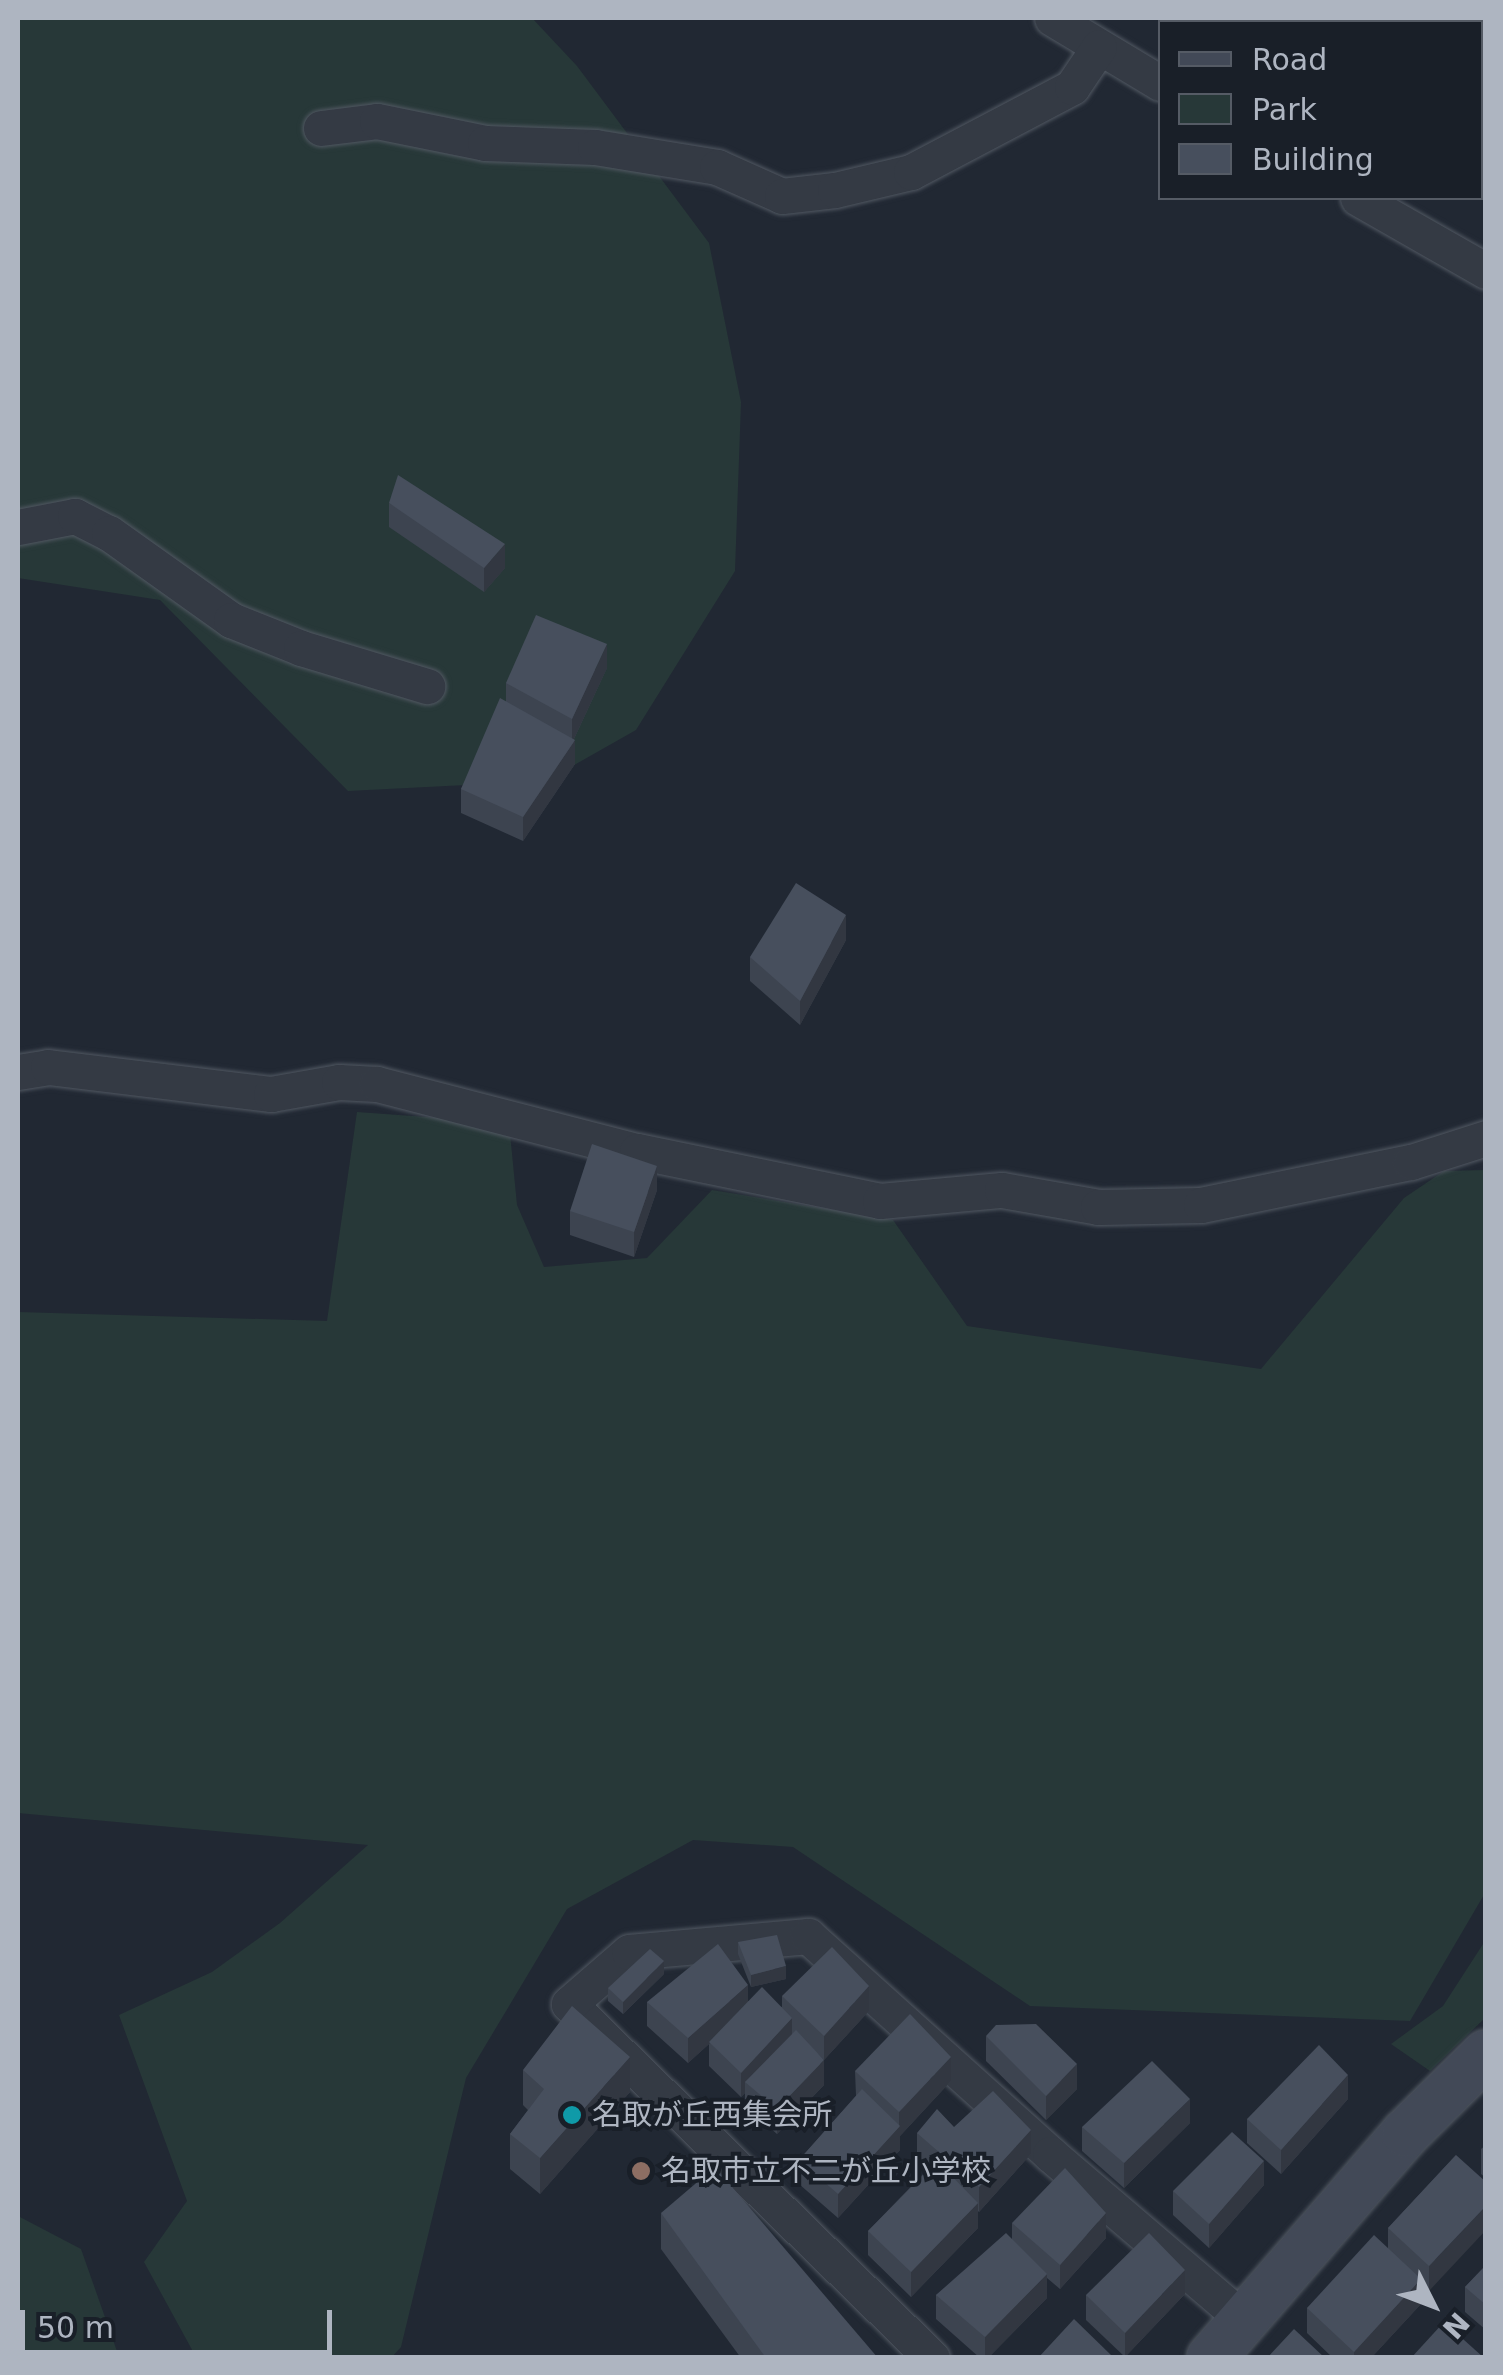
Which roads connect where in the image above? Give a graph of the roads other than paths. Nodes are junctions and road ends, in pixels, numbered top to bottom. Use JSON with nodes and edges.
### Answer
{"nodes":[{"id":1,"x":1052,"y":18,"type":"edge"},
{"id":2,"x":1098,"y":47,"type":"junction"},
{"id":3,"x":1158,"y":82,"type":"edge"},
{"id":4,"x":321,"y":128,"type":"dead end"},
{"id":5,"x":1361,"y":200,"type":"edge"},
{"id":6,"x":1486,"y":272,"type":"edge"},
{"id":7,"x":18,"y":527,"type":"edge"},
{"id":8,"x":427,"y":686,"type":"dead end"},
{"id":9,"x":18,"y":1072,"type":"edge"},
{"id":10,"x":1486,"y":1138,"type":"edge"},
{"id":11,"x":1486,"y":2054,"type":"edge"},
{"id":12,"x":1243,"y":2319,"type":"junction"},
{"id":13,"x":932,"y":2358,"type":"edge"},
{"id":14,"x":1211,"y":2358,"type":"edge"}],
"edges":[{"from":1,"to":2,"type":"street"},
{"from":2,"to":3,"type":"street"},
{"from":2,"to":4,"type":"street"},
{"from":5,"to":6,"type":"street"},
{"from":7,"to":8,"type":"street"},
{"from":9,"to":10,"type":"street"},
{"from":11,"to":12,"type":"street"},
{"from":12,"to":13,"type":"street"},
{"from":12,"to":14,"type":"street"}]}
